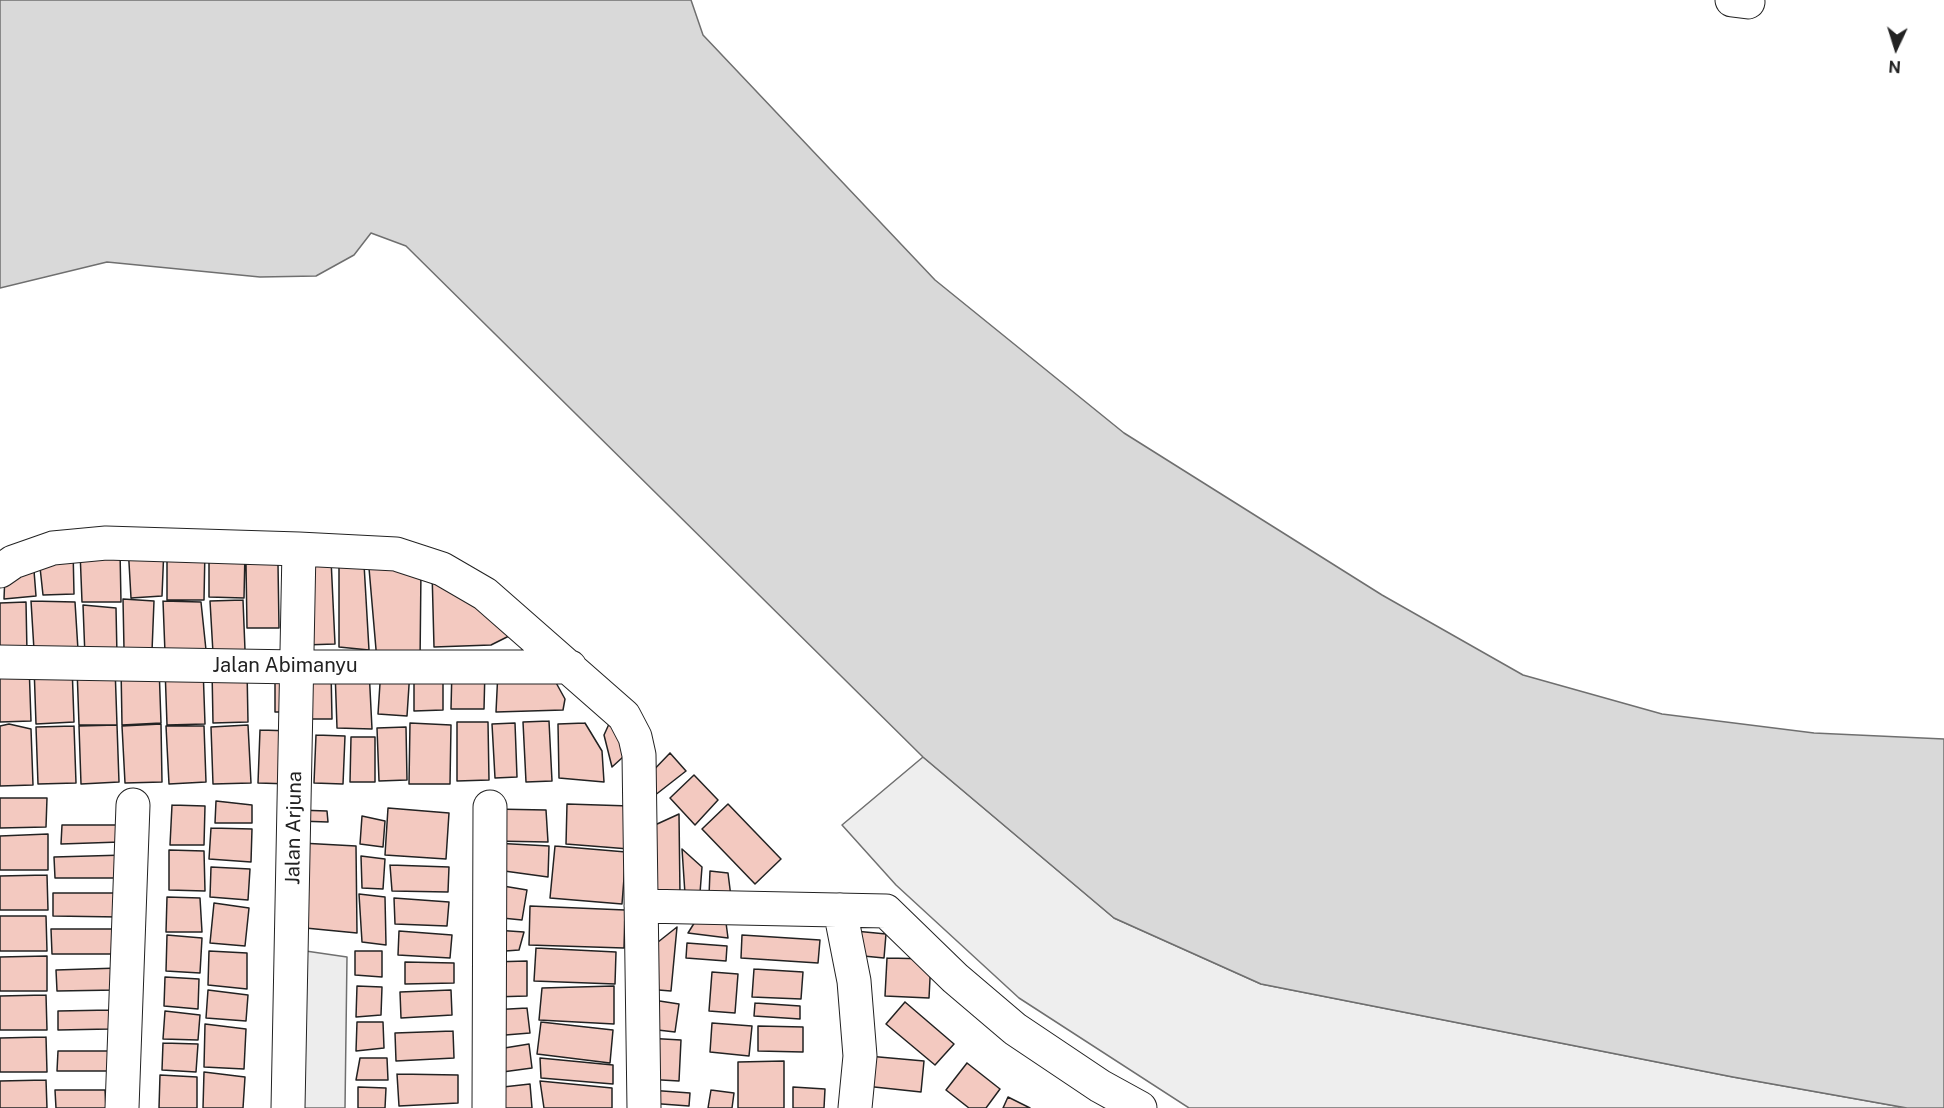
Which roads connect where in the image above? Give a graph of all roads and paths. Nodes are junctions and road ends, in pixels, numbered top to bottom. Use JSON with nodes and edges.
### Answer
{"nodes":[{"id":1,"x":299,"y":549,"type":"junction"},
{"id":2,"x":0,"y":571,"type":"edge"},
{"id":3,"x":0,"y":662,"type":"edge"},
{"id":4,"x":297,"y":667,"type":"junction"},
{"id":5,"x":570,"y":667,"type":"junction"},
{"id":6,"x":133,"y":805,"type":"dead end"},
{"id":7,"x":490,"y":807,"type":"dead end"},
{"id":8,"x":641,"y":906,"type":"junction"},
{"id":9,"x":840,"y":910,"type":"junction"},
{"id":10,"x":122,"y":1108,"type":"edge"},
{"id":11,"x":288,"y":1108,"type":"edge"},
{"id":12,"x":489,"y":1108,"type":"edge"},
{"id":13,"x":644,"y":1108,"type":"edge"},
{"id":14,"x":855,"y":1108,"type":"edge"},
{"id":15,"x":1140,"y":1108,"type":"edge"}],
"edges":[{"from":1,"to":2,"type":"street"},
{"from":1,"to":4,"type":"street","name":"Jalan Arjuna"},
{"from":1,"to":5,"type":"street"},
{"from":3,"to":4,"type":"street","name":"Jalan Abimanyu"},
{"from":4,"to":5,"type":"street","name":"Jalan Abimanyu"},
{"from":4,"to":11,"type":"street","name":"Jalan Arjuna"},
{"from":5,"to":8,"type":"street"},
{"from":6,"to":10,"type":"street"},
{"from":7,"to":12,"type":"street"},
{"from":8,"to":9,"type":"street"},
{"from":8,"to":13,"type":"street"},
{"from":9,"to":14,"type":"street"},
{"from":9,"to":15,"type":"street"}]}
